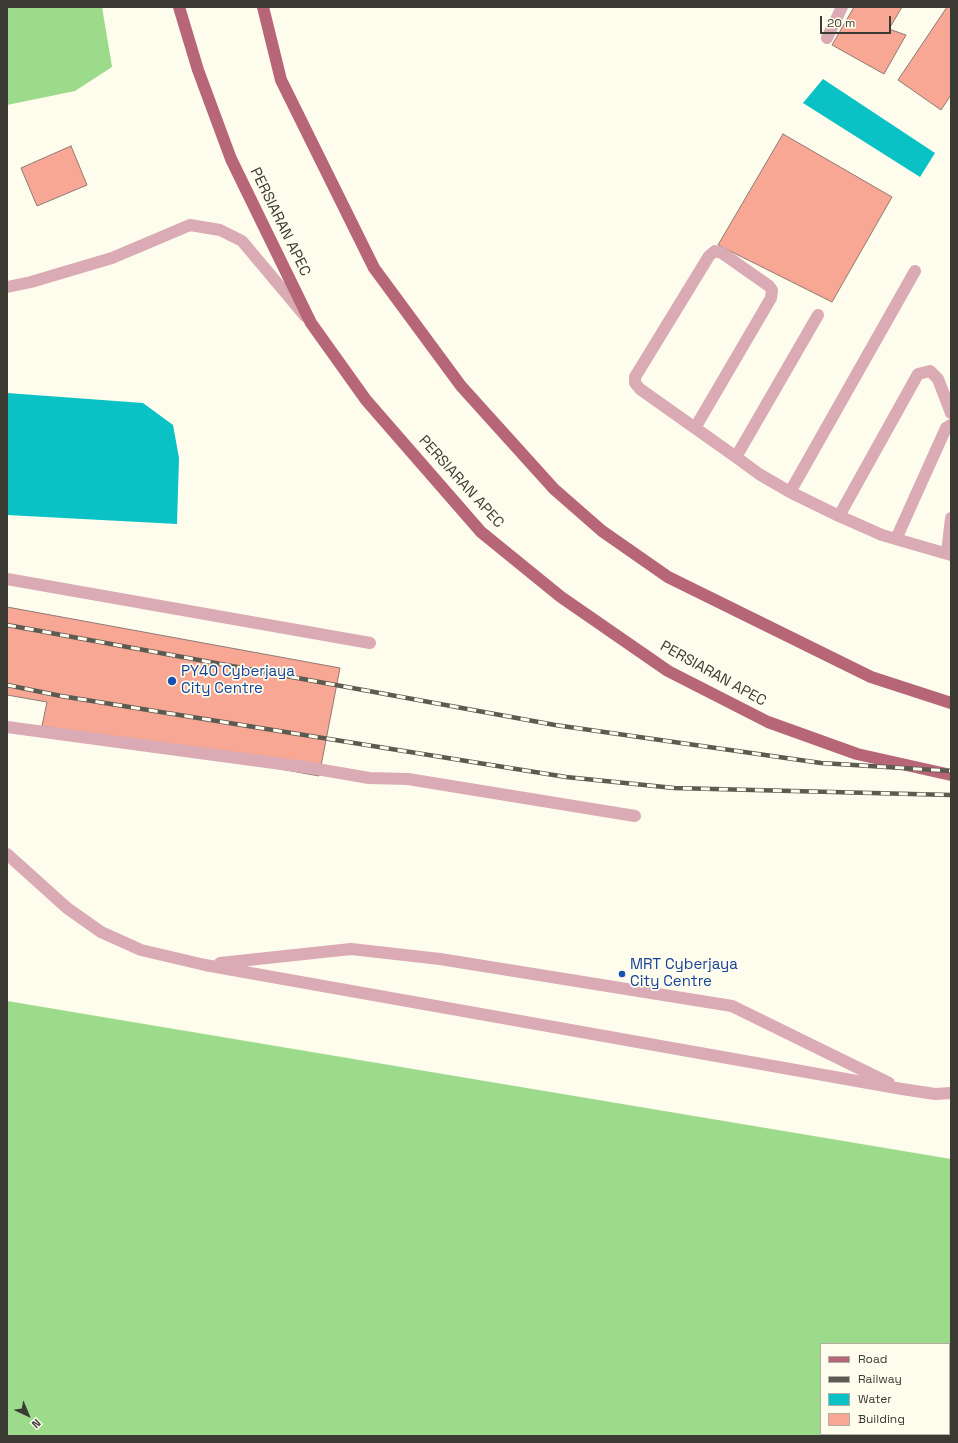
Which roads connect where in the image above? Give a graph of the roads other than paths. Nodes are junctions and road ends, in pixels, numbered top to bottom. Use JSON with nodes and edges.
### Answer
{"nodes":[{"id":1,"x":179,"y":7,"type":"edge"},
{"id":2,"x":263,"y":7,"type":"edge"},
{"id":3,"x":842,"y":7,"type":"edge"},
{"id":4,"x":827,"y":38,"type":"dead end"},
{"id":5,"x":914,"y":271,"type":"dead end"},
{"id":6,"x":7,"y":287,"type":"edge"},
{"id":7,"x":818,"y":315,"type":"dead end"},
{"id":8,"x":311,"y":323,"type":"junction"},
{"id":9,"x":951,"y":413,"type":"edge"},
{"id":10,"x":951,"y":425,"type":"edge"},
{"id":11,"x":695,"y":428,"type":"junction"},
{"id":12,"x":736,"y":457,"type":"junction"},
{"id":13,"x":790,"y":492,"type":"junction"},
{"id":14,"x":839,"y":516,"type":"junction"},
{"id":15,"x":951,"y":518,"type":"edge"},
{"id":16,"x":896,"y":540,"type":"junction"},
{"id":17,"x":949,"y":554,"type":"edge"},
{"id":18,"x":7,"y":579,"type":"edge"},
{"id":19,"x":370,"y":643,"type":"dead end"},
{"id":20,"x":951,"y":703,"type":"edge"},
{"id":21,"x":7,"y":727,"type":"edge"},
{"id":22,"x":951,"y":775,"type":"edge"},
{"id":23,"x":635,"y":816,"type":"dead end"},
{"id":24,"x":7,"y":854,"type":"edge"},
{"id":25,"x":205,"y":965,"type":"junction"},
{"id":26,"x":902,"y":1089,"type":"junction"},
{"id":27,"x":951,"y":1093,"type":"edge"}],
"edges":[{"from":1,"to":8,"type":"main road","name":"PERSIARAN APEC"},
{"from":2,"to":20,"type":"main road"},
{"from":3,"to":4,"type":"lane"},
{"from":5,"to":13,"type":"lane"},
{"from":6,"to":8,"type":"lane"},
{"from":7,"to":12,"type":"lane"},
{"from":8,"to":22,"type":"main road","name":"PERSIARAN APEC"},
{"from":9,"to":14,"type":"lane"},
{"from":10,"to":16,"type":"lane"},
{"from":11,"to":11,"type":"lane"},
{"from":11,"to":12,"type":"lane"},
{"from":12,"to":13,"type":"lane"},
{"from":13,"to":14,"type":"lane"},
{"from":14,"to":16,"type":"lane"},
{"from":15,"to":17,"type":"lane"},
{"from":16,"to":17,"type":"lane"},
{"from":18,"to":19,"type":"lane"},
{"from":21,"to":23,"type":"lane"},
{"from":24,"to":25,"type":"lane"},
{"from":25,"to":26,"type":"lane"},
{"from":25,"to":26,"type":"lane"},
{"from":26,"to":27,"type":"lane"}]}
